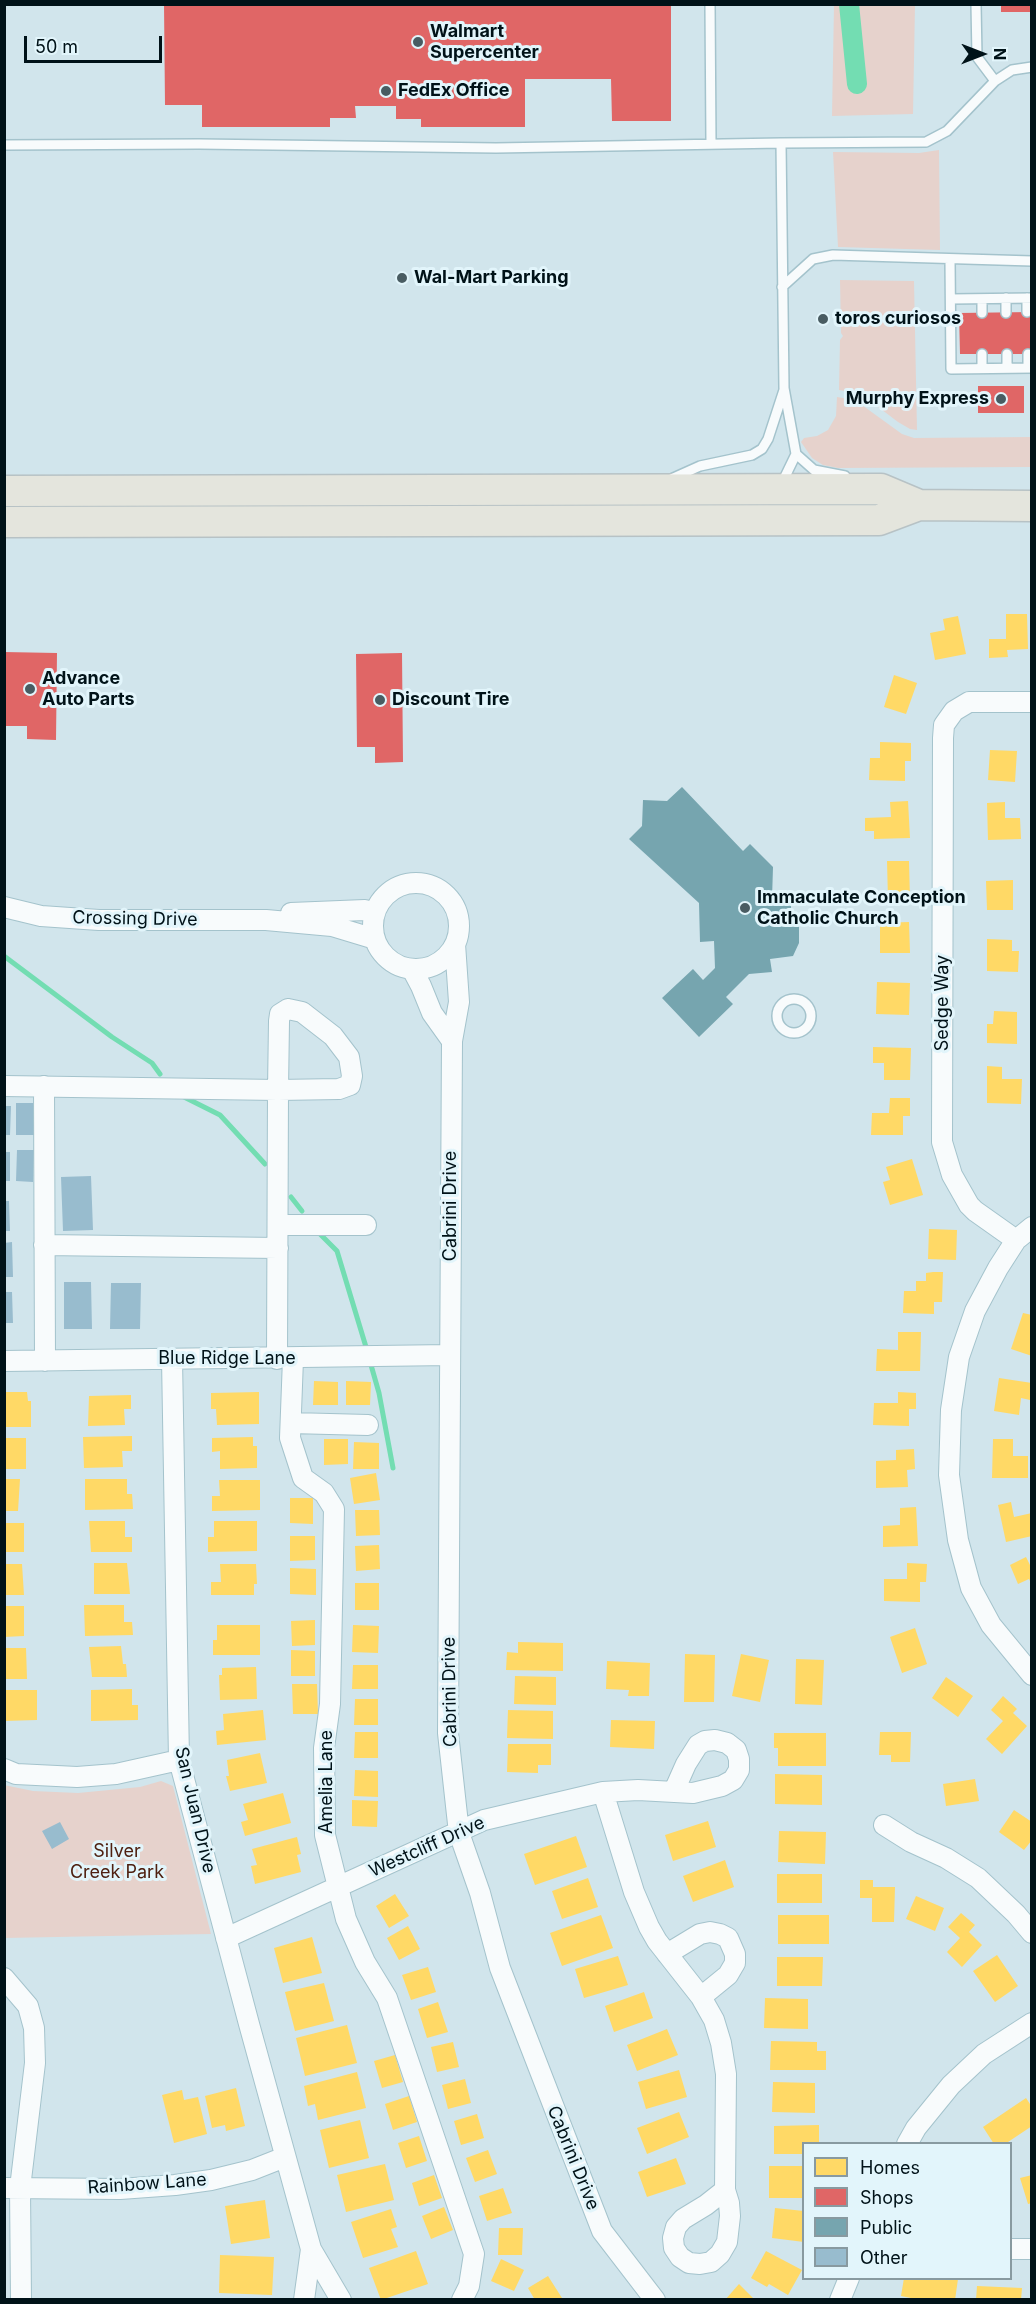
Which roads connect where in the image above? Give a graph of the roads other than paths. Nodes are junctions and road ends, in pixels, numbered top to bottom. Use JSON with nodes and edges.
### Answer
{"nodes":[{"id":1,"x":710,"y":4,"type":"edge"},
{"id":2,"x":976,"y":4,"type":"edge"},
{"id":3,"x":1032,"y":67,"type":"edge"},
{"id":4,"x":994,"y":81,"type":"junction"},
{"id":5,"x":781,"y":143,"type":"junction"},
{"id":6,"x":711,"y":144,"type":"junction"},
{"id":7,"x":4,"y":145,"type":"edge"},
{"id":8,"x":950,"y":260,"type":"junction"},
{"id":9,"x":1032,"y":261,"type":"edge"},
{"id":10,"x":782,"y":287,"type":"junction"},
{"id":11,"x":1006,"y":298,"type":"junction"},
{"id":12,"x":1030,"y":298,"type":"edge"},
{"id":13,"x":951,"y":299,"type":"junction"},
{"id":14,"x":982,"y":299,"type":"junction"},
{"id":15,"x":1027,"y":312,"type":"dead end"},
{"id":16,"x":982,"y":313,"type":"dead end"},
{"id":17,"x":1006,"y":313,"type":"dead end"},
{"id":18,"x":982,"y":354,"type":"dead end"},
{"id":19,"x":1007,"y":354,"type":"dead end"},
{"id":20,"x":1028,"y":354,"type":"dead end"},
{"id":21,"x":982,"y":368,"type":"junction"},
{"id":22,"x":1007,"y":368,"type":"junction"},
{"id":23,"x":1030,"y":368,"type":"edge"},
{"id":24,"x":784,"y":388,"type":"junction"},
{"id":25,"x":796,"y":454,"type":"junction"},
{"id":26,"x":650,"y":489,"type":"junction"},
{"id":27,"x":881,"y":489,"type":"junction"},
{"id":28,"x":4,"y":491,"type":"edge"},
{"id":29,"x":772,"y":494,"type":"junction"},
{"id":30,"x":920,"y":505,"type":"junction"},
{"id":31,"x":1032,"y":506,"type":"edge"},
{"id":32,"x":4,"y":522,"type":"edge"},
{"id":33,"x":1032,"y":702,"type":"edge"},
{"id":34,"x":4,"y":907,"type":"edge"},
{"id":35,"x":375,"y":913,"type":"junction"},
{"id":36,"x":266,"y":920,"type":"junction"},
{"id":37,"x":375,"y":939,"type":"junction"},
{"id":38,"x":455,"y":944,"type":"junction"},
{"id":39,"x":412,"y":969,"type":"junction"},
{"id":40,"x":452,"y":1041,"type":"junction"},
{"id":41,"x":4,"y":1086,"type":"edge"},
{"id":42,"x":44,"y":1086,"type":"junction"},
{"id":43,"x":278,"y":1090,"type":"junction"},
{"id":44,"x":278,"y":1225,"type":"junction"},
{"id":45,"x":366,"y":1225,"type":"dead end"},
{"id":46,"x":1032,"y":1227,"type":"edge"},
{"id":47,"x":1016,"y":1240,"type":"junction"},
{"id":48,"x":44,"y":1245,"type":"junction"},
{"id":49,"x":278,"y":1248,"type":"junction"},
{"id":50,"x":450,"y":1355,"type":"junction"},
{"id":51,"x":172,"y":1359,"type":"junction"},
{"id":52,"x":285,"y":1359,"type":"junction"},
{"id":53,"x":4,"y":1361,"type":"edge"},
{"id":54,"x":45,"y":1361,"type":"junction"},
{"id":55,"x":291,"y":1423,"type":"junction"},
{"id":56,"x":368,"y":1425,"type":"dead end"},
{"id":57,"x":1032,"y":1675,"type":"edge"},
{"id":58,"x":179,"y":1760,"type":"junction"},
{"id":59,"x":4,"y":1769,"type":"edge"},
{"id":60,"x":674,"y":1791,"type":"dead end"},
{"id":61,"x":603,"y":1792,"type":"junction"},
{"id":62,"x":884,"y":1825,"type":"dead end"},
{"id":63,"x":459,"y":1833,"type":"junction"},
{"id":64,"x":338,"y":1888,"type":"junction"},
{"id":65,"x":1032,"y":1934,"type":"edge"},
{"id":66,"x":226,"y":1938,"type":"junction"},
{"id":67,"x":667,"y":1954,"type":"junction"},
{"id":68,"x":4,"y":1978,"type":"edge"},
{"id":69,"x":701,"y":1997,"type":"junction"},
{"id":70,"x":1032,"y":2023,"type":"edge"},
{"id":71,"x":909,"y":2142,"type":"edge"},
{"id":72,"x":285,"y":2157,"type":"junction"},
{"id":73,"x":12,"y":2188,"type":"edge"},
{"id":74,"x":725,"y":2190,"type":"dead end"},
{"id":75,"x":311,"y":2248,"type":"junction"},
{"id":76,"x":1012,"y":2249,"type":"edge"},
{"id":77,"x":1032,"y":2249,"type":"edge"},
{"id":78,"x":848,"y":2280,"type":"edge"},
{"id":79,"x":21,"y":2300,"type":"edge"},
{"id":80,"x":304,"y":2300,"type":"edge"},
{"id":81,"x":341,"y":2300,"type":"edge"},
{"id":82,"x":462,"y":2300,"type":"edge"},
{"id":83,"x":655,"y":2300,"type":"edge"},
{"id":84,"x":840,"y":2300,"type":"edge"}],
"edges":[{"from":1,"to":6,"type":"lane"},
{"from":2,"to":4,"type":"lane"},
{"from":3,"to":4,"type":"lane"},
{"from":4,"to":5,"type":"lane"},
{"from":5,"to":6,"type":"lane"},
{"from":5,"to":10,"type":"lane"},
{"from":6,"to":7,"type":"lane"},
{"from":8,"to":9,"type":"lane"},
{"from":8,"to":10,"type":"lane"},
{"from":8,"to":13,"type":"lane"},
{"from":10,"to":24,"type":"lane"},
{"from":11,"to":12,"type":"lane"},
{"from":11,"to":14,"type":"lane"},
{"from":11,"to":17,"type":"lane"},
{"from":12,"to":15,"type":"lane"},
{"from":13,"to":14,"type":"lane"},
{"from":13,"to":21,"type":"lane"},
{"from":14,"to":16,"type":"lane"},
{"from":18,"to":21,"type":"lane"},
{"from":19,"to":22,"type":"lane"},
{"from":20,"to":23,"type":"lane"},
{"from":21,"to":22,"type":"lane"},
{"from":22,"to":23,"type":"lane"},
{"from":24,"to":25,"type":"lane"},
{"from":24,"to":26,"type":"lane"},
{"from":25,"to":27,"type":"lane"},
{"from":25,"to":29,"type":"lane"},
{"from":26,"to":28,"type":"main road"},
{"from":26,"to":29,"type":"main road"},
{"from":27,"to":29,"type":"main road"},
{"from":27,"to":30,"type":"main road"},
{"from":30,"to":31,"type":"main road"},
{"from":30,"to":32,"type":"main road"},
{"from":33,"to":47,"type":"street","name":"Sedge Way"},
{"from":34,"to":36,"type":"street","name":"Crossing Drive"},
{"from":35,"to":36,"type":"street","name":"Crossing Drive"},
{"from":35,"to":37,"type":"street"},
{"from":35,"to":38,"type":"street"},
{"from":36,"to":37,"type":"street","name":"Crossing Drive"},
{"from":37,"to":39,"type":"street"},
{"from":38,"to":39,"type":"street"},
{"from":38,"to":40,"type":"street","name":"Cabrini Drive"},
{"from":39,"to":40,"type":"street"},
{"from":40,"to":50,"type":"street","name":"Cabrini Drive"},
{"from":41,"to":42,"type":"street"},
{"from":42,"to":43,"type":"street"},
{"from":42,"to":48,"type":"street"},
{"from":43,"to":43,"type":"street","name":"Amelia Lane"},
{"from":43,"to":44,"type":"street","name":"Amelia Lane"},
{"from":44,"to":45,"type":"street"},
{"from":44,"to":49,"type":"street","name":"Amelia Lane"},
{"from":46,"to":47,"type":"street"},
{"from":47,"to":57,"type":"street"},
{"from":48,"to":49,"type":"street"},
{"from":48,"to":54,"type":"street"},
{"from":49,"to":52,"type":"street","name":"Amelia Lane"},
{"from":50,"to":52,"type":"street","name":"Blue Ridge Lane"},
{"from":50,"to":63,"type":"street","name":"Cabrini Drive"},
{"from":51,"to":52,"type":"street","name":"Blue Ridge Lane"},
{"from":51,"to":54,"type":"street","name":"Blue Ridge Lane"},
{"from":51,"to":58,"type":"street","name":"San Juan Drive"},
{"from":52,"to":55,"type":"street","name":"Amelia Lane"},
{"from":53,"to":54,"type":"street","name":"Blue Ridge Lane"},
{"from":55,"to":56,"type":"street"},
{"from":55,"to":64,"type":"street","name":"Amelia Lane"},
{"from":58,"to":59,"type":"street"},
{"from":58,"to":66,"type":"street","name":"San Juan Drive"},
{"from":60,"to":61,"type":"street","name":"Westcliff Drive"},
{"from":61,"to":63,"type":"street","name":"Westcliff Drive"},
{"from":61,"to":67,"type":"street"},
{"from":62,"to":65,"type":"street"},
{"from":63,"to":64,"type":"street","name":"Westcliff Drive"},
{"from":63,"to":83,"type":"street","name":"Cabrini Drive"},
{"from":64,"to":66,"type":"street","name":"Westcliff Drive"},
{"from":64,"to":82,"type":"street","name":"Amelia Lane"},
{"from":66,"to":72,"type":"street","name":"San Juan Drive"},
{"from":67,"to":69,"type":"street"},
{"from":67,"to":69,"type":"street"},
{"from":68,"to":73,"type":"street"},
{"from":69,"to":74,"type":"street"},
{"from":70,"to":71,"type":"street"},
{"from":72,"to":73,"type":"street","name":"Rainbow Lane"},
{"from":72,"to":75,"type":"street","name":"San Juan Drive"},
{"from":73,"to":79,"type":"street"},
{"from":75,"to":80,"type":"street","name":"San Juan Drive"},
{"from":75,"to":81,"type":"street","name":"San Juan Drive"},
{"from":76,"to":77,"type":"street"},
{"from":78,"to":84,"type":"street"}]}
